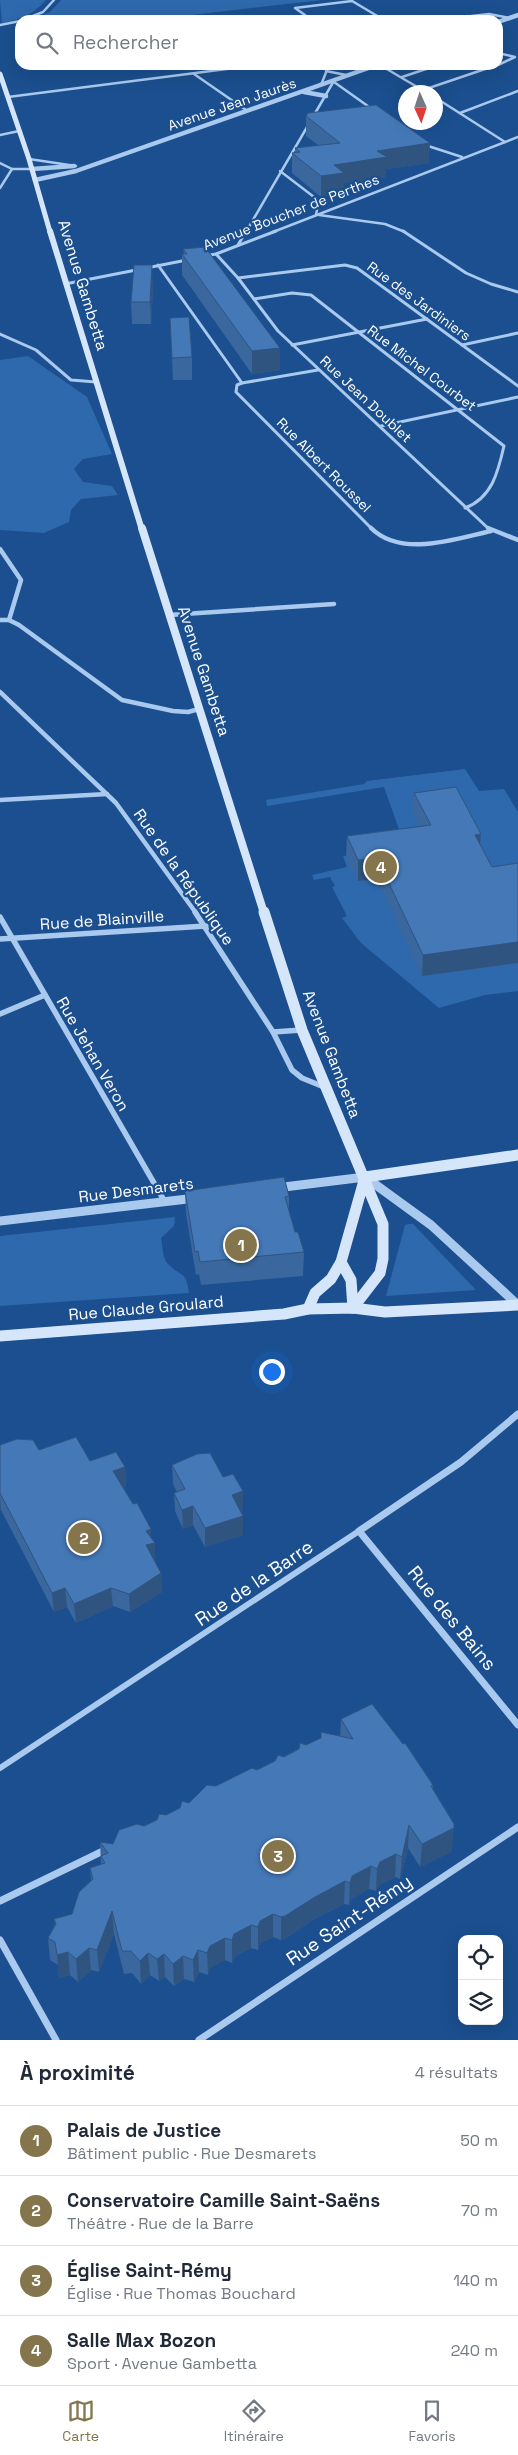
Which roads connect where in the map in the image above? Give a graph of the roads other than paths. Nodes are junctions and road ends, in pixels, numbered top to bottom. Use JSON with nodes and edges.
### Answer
{"nodes":[{"id":1,"x":54,"y":0,"type":"edge"},
{"id":2,"x":352,"y":0,"type":"edge"},
{"id":3,"x":35,"y":15,"type":"edge"},
{"id":4,"x":305,"y":15,"type":"edge"},
{"id":5,"x":376,"y":15,"type":"edge"},
{"id":6,"x":480,"y":15,"type":"edge"},
{"id":7,"x":494,"y":15,"type":"edge"},
{"id":8,"x":518,"y":15,"type":"edge"},
{"id":9,"x":503,"y":17,"type":"edge"},
{"id":10,"x":510,"y":18,"type":"junction"},
{"id":11,"x":503,"y":20,"type":"edge"},
{"id":12,"x":15,"y":22,"type":"edge"},
{"id":13,"x":0,"y":25,"type":"edge"},
{"id":14,"x":503,"y":54,"type":"edge"},
{"id":15,"x":503,"y":62,"type":"edge"},
{"id":16,"x":222,"y":70,"type":"edge"},
{"id":17,"x":362,"y":70,"type":"edge"},
{"id":18,"x":389,"y":70,"type":"edge"},
{"id":19,"x":423,"y":70,"type":"edge"},
{"id":20,"x":482,"y":70,"type":"edge"},
{"id":21,"x":326,"y":71,"type":"joint"},
{"id":22,"x":0,"y":74,"type":"edge"},
{"id":23,"x":194,"y":74,"type":"junction"},
{"id":24,"x":346,"y":75,"type":"junction"},
{"id":25,"x":402,"y":77,"type":"junction"},
{"id":26,"x":335,"y":81,"type":"junction"},
{"id":27,"x":321,"y":85,"type":"junction"},
{"id":28,"x":415,"y":85,"type":"edge"},
{"id":29,"x":438,"y":85,"type":"edge"},
{"id":30,"x":518,"y":91,"type":"edge"},
{"id":31,"x":298,"y":92,"type":"junction"},
{"id":32,"x":326,"y":96,"type":"junction"},
{"id":33,"x":8,"y":98,"type":"junction"},
{"id":34,"x":443,"y":102,"type":"edge"},
{"id":35,"x":246,"y":110,"type":"junction"},
{"id":36,"x":374,"y":110,"type":"edge"},
{"id":37,"x":460,"y":112,"type":"junction"},
{"id":38,"x":19,"y":131,"type":"junction"},
{"id":39,"x":0,"y":135,"type":"edge"},
{"id":40,"x":518,"y":137,"type":"edge"},
{"id":41,"x":505,"y":142,"type":"junction"},
{"id":42,"x":421,"y":143,"type":"edge"},
{"id":43,"x":463,"y":157,"type":"junction"},
{"id":44,"x":29,"y":159,"type":"junction"},
{"id":45,"x":0,"y":162,"type":"edge"},
{"id":46,"x":94,"y":163,"type":"junction"},
{"id":47,"x":76,"y":166,"type":"junction"},
{"id":48,"x":12,"y":169,"type":"junction"},
{"id":49,"x":32,"y":169,"type":"junction"},
{"id":50,"x":280,"y":171,"type":"junction"},
{"id":51,"x":35,"y":180,"type":"junction"},
{"id":52,"x":0,"y":188,"type":"edge"},
{"id":53,"x":316,"y":215,"type":"junction"},
{"id":54,"x":238,"y":245,"type":"junction"},
{"id":55,"x":216,"y":254,"type":"junction"},
{"id":56,"x":158,"y":266,"type":"junction"},
{"id":57,"x":238,"y":278,"type":"junction"},
{"id":58,"x":65,"y":284,"type":"junction"},
{"id":59,"x":518,"y":292,"type":"edge"},
{"id":60,"x":254,"y":299,"type":"junction"},
{"id":61,"x":427,"y":319,"type":"junction"},
{"id":62,"x":357,"y":333,"type":"junction"},
{"id":63,"x":518,"y":333,"type":"edge"},
{"id":64,"x":0,"y":334,"type":"edge"},
{"id":65,"x":292,"y":345,"type":"junction"},
{"id":66,"x":462,"y":345,"type":"junction"},
{"id":67,"x":318,"y":370,"type":"junction"},
{"id":68,"x":96,"y":382,"type":"junction"},
{"id":69,"x":242,"y":383,"type":"junction"},
{"id":70,"x":518,"y":386,"type":"edge"},
{"id":71,"x":518,"y":397,"type":"edge"},
{"id":72,"x":459,"y":410,"type":"junction"},
{"id":73,"x":381,"y":426,"type":"junction"},
{"id":74,"x":466,"y":508,"type":"junction"},
{"id":75,"x":491,"y":531,"type":"junction"},
{"id":76,"x":518,"y":540,"type":"edge"},
{"id":77,"x":0,"y":549,"type":"edge"},
{"id":78,"x":334,"y":604,"type":"dead end"},
{"id":79,"x":169,"y":615,"type":"junction"},
{"id":80,"x":0,"y":620,"type":"edge"},
{"id":81,"x":9,"y":620,"type":"junction"},
{"id":82,"x":0,"y":692,"type":"edge"},
{"id":83,"x":199,"y":709,"type":"junction"},
{"id":84,"x":107,"y":794,"type":"junction"},
{"id":85,"x":0,"y":800,"type":"edge"},
{"id":86,"x":0,"y":917,"type":"edge"},
{"id":87,"x":206,"y":926,"type":"junction"},
{"id":88,"x":0,"y":938,"type":"edge"},
{"id":89,"x":12,"y":938,"type":"junction"},
{"id":90,"x":45,"y":995,"type":"junction"},
{"id":91,"x":0,"y":1014,"type":"edge"},
{"id":92,"x":302,"y":1030,"type":"junction"},
{"id":93,"x":273,"y":1032,"type":"junction"},
{"id":94,"x":326,"y":1088,"type":"junction"},
{"id":95,"x":518,"y":1155,"type":"edge"},
{"id":96,"x":365,"y":1176,"type":"junction"},
{"id":97,"x":263,"y":1189,"type":"edge"},
{"id":98,"x":204,"y":1197,"type":"edge"},
{"id":99,"x":165,"y":1202,"type":"junction"},
{"id":100,"x":0,"y":1221,"type":"edge"},
{"id":101,"x":341,"y":1262,"type":"junction"},
{"id":102,"x":518,"y":1305,"type":"edge"},
{"id":103,"x":353,"y":1308,"type":"junction"},
{"id":104,"x":308,"y":1310,"type":"junction"},
{"id":105,"x":0,"y":1336,"type":"edge"},
{"id":106,"x":518,"y":1414,"type":"edge"},
{"id":107,"x":359,"y":1531,"type":"junction"},
{"id":108,"x":518,"y":1725,"type":"edge"},
{"id":109,"x":0,"y":1768,"type":"edge"},
{"id":110,"x":518,"y":1827,"type":"edge"},
{"id":111,"x":115,"y":1845,"type":"edge"},
{"id":112,"x":0,"y":1901,"type":"edge"},
{"id":113,"x":0,"y":1940,"type":"edge"},
{"id":114,"x":56,"y":2040,"type":"edge"},
{"id":115,"x":199,"y":2040,"type":"edge"}],
"edges":[{"from":1,"to":3,"type":"street"},
{"from":2,"to":4,"type":"street"},
{"from":2,"to":5,"type":"street"},
{"from":6,"to":7,"type":"street"},
{"from":8,"to":10,"type":"street"},
{"from":9,"to":10,"type":"street"},
{"from":10,"to":11,"type":"street"},
{"from":12,"to":13,"type":"street"},
{"from":14,"to":15,"type":"street"},
{"from":16,"to":23,"type":"street"},
{"from":17,"to":24,"type":"street","name":"Avenue Jean Jaurès"},
{"from":18,"to":25,"type":"street"},
{"from":19,"to":25,"type":"street"},
{"from":20,"to":29,"type":"street"},
{"from":21,"to":24,"type":"street"},
{"from":21,"to":27,"type":"street"},
{"from":22,"to":33,"type":"main road","name":"Avenue Gambetta"},
{"from":23,"to":33,"type":"street"},
{"from":23,"to":35,"type":"street"},
{"from":24,"to":26,"type":"street","name":"Avenue Jean Jaurès"},
{"from":25,"to":28,"type":"street"},
{"from":26,"to":27,"type":"street","name":"Avenue Jean Jaurès"},
{"from":26,"to":32,"type":"street"},
{"from":26,"to":36,"type":"street"},
{"from":27,"to":31,"type":"street","name":"Avenue Jean Jaurès"},
{"from":30,"to":37,"type":"street"},
{"from":31,"to":32,"type":"street"},
{"from":31,"to":35,"type":"street","name":"Avenue Jean Jaurès"},
{"from":32,"to":50,"type":"street"},
{"from":33,"to":38,"type":"main road","name":"Avenue Gambetta"},
{"from":34,"to":37,"type":"street"},
{"from":35,"to":46,"type":"street","name":"Avenue Jean Jaurès"},
{"from":37,"to":41,"type":"street"},
{"from":38,"to":39,"type":"street"},
{"from":38,"to":44,"type":"main road","name":"Avenue Gambetta"},
{"from":40,"to":41,"type":"street","name":"Avenue Boucher de Perthes"},
{"from":41,"to":43,"type":"street","name":"Avenue Boucher de Perthes"},
{"from":42,"to":43,"type":"street"},
{"from":43,"to":53,"type":"street","name":"Avenue Boucher de Perthes"},
{"from":44,"to":47,"type":"street"},
{"from":44,"to":49,"type":"main road","name":"Avenue Gambetta"},
{"from":45,"to":48,"type":"street"},
{"from":46,"to":47,"type":"street","name":"Avenue Jean Jaurès"},
{"from":46,"to":51,"type":"street","name":"Avenue Jean Jaurès"},
{"from":47,"to":49,"type":"street","name":"Avenue Jean Jaurès"},
{"from":48,"to":49,"type":"street"},
{"from":48,"to":52,"type":"street"},
{"from":49,"to":51,"type":"main road","name":"Avenue Gambetta"},
{"from":50,"to":53,"type":"street"},
{"from":50,"to":54,"type":"street"},
{"from":51,"to":58,"type":"main road","name":"Avenue Gambetta"},
{"from":53,"to":54,"type":"street","name":"Avenue Boucher de Perthes"},
{"from":53,"to":59,"type":"street"},
{"from":54,"to":55,"type":"street","name":"Avenue Boucher de Perthes"},
{"from":55,"to":56,"type":"street","name":"Avenue Boucher de Perthes"},
{"from":55,"to":57,"type":"street","name":"Rue Jean Doublet"},
{"from":56,"to":58,"type":"street","name":"Avenue Boucher de Perthes"},
{"from":56,"to":69,"type":"street"},
{"from":57,"to":60,"type":"street","name":"Rue Jean Doublet"},
{"from":57,"to":61,"type":"street","name":"Rue des Jardiniers"},
{"from":58,"to":68,"type":"main road","name":"Avenue Gambetta"},
{"from":60,"to":62,"type":"street","name":"Rue Michel Courbet"},
{"from":60,"to":65,"type":"street","name":"Rue Jean Doublet"},
{"from":61,"to":62,"type":"street"},
{"from":61,"to":66,"type":"street","name":"Rue des Jardiniers"},
{"from":62,"to":65,"type":"street"},
{"from":62,"to":72,"type":"street","name":"Rue Michel Courbet"},
{"from":63,"to":66,"type":"street"},
{"from":64,"to":68,"type":"street"},
{"from":65,"to":67,"type":"street","name":"Rue Jean Doublet"},
{"from":66,"to":70,"type":"street","name":"Rue des Jardiniers"},
{"from":67,"to":69,"type":"street"},
{"from":67,"to":73,"type":"street","name":"Rue Jean Doublet"},
{"from":68,"to":79,"type":"main road","name":"Avenue Gambetta"},
{"from":69,"to":75,"type":"street","name":"Rue Albert Roussel"},
{"from":71,"to":72,"type":"street"},
{"from":72,"to":73,"type":"street"},
{"from":72,"to":74,"type":"street","name":"Rue Michel Courbet"},
{"from":73,"to":74,"type":"street","name":"Rue Jean Doublet"},
{"from":74,"to":75,"type":"street","name":"Rue Jean Doublet"},
{"from":75,"to":76,"type":"street","name":"Rue Jean Doublet"},
{"from":77,"to":81,"type":"street"},
{"from":78,"to":79,"type":"street"},
{"from":79,"to":83,"type":"main road","name":"Avenue Gambetta"},
{"from":80,"to":81,"type":"street"},
{"from":81,"to":83,"type":"street"},
{"from":82,"to":84,"type":"street","name":"Rue de la République"},
{"from":83,"to":92,"type":"main road","name":"Avenue Gambetta"},
{"from":84,"to":85,"type":"street"},
{"from":84,"to":87,"type":"street","name":"Rue de la République"},
{"from":86,"to":89,"type":"street","name":"Rue Jehan Veron"},
{"from":87,"to":89,"type":"street","name":"Rue de Blainville"},
{"from":87,"to":93,"type":"street","name":"Rue de la République"},
{"from":88,"to":89,"type":"street","name":"Rue de Blainville"},
{"from":89,"to":90,"type":"street","name":"Rue Jehan Veron"},
{"from":90,"to":91,"type":"street"},
{"from":90,"to":99,"type":"street","name":"Rue Jehan Veron"},
{"from":92,"to":93,"type":"street"},
{"from":92,"to":94,"type":"main road","name":"Avenue Gambetta"},
{"from":93,"to":94,"type":"street","name":"Rue de la République"},
{"from":94,"to":96,"type":"main road","name":"Avenue Gambetta"},
{"from":95,"to":96,"type":"main road"},
{"from":96,"to":97,"type":"street"},
{"from":96,"to":101,"type":"main road"},
{"from":96,"to":102,"type":"street"},
{"from":96,"to":103,"type":"main road","name":"Avenue Gambetta"},
{"from":98,"to":99,"type":"street","name":"Rue Desmarets"},
{"from":99,"to":100,"type":"street","name":"Rue Desmarets"},
{"from":101,"to":103,"type":"main road"},
{"from":101,"to":104,"type":"main road"},
{"from":102,"to":103,"type":"main road"},
{"from":103,"to":104,"type":"main road"},
{"from":104,"to":105,"type":"main road","name":"Rue Claude Groulard"},
{"from":106,"to":107,"type":"street","name":"Rue de la Barre"},
{"from":107,"to":108,"type":"street","name":"Rue des Bains"},
{"from":107,"to":109,"type":"street","name":"Rue de la Barre"},
{"from":110,"to":115,"type":"street","name":"Rue Saint-Rémy"},
{"from":111,"to":112,"type":"street"},
{"from":113,"to":114,"type":"street"}]}
